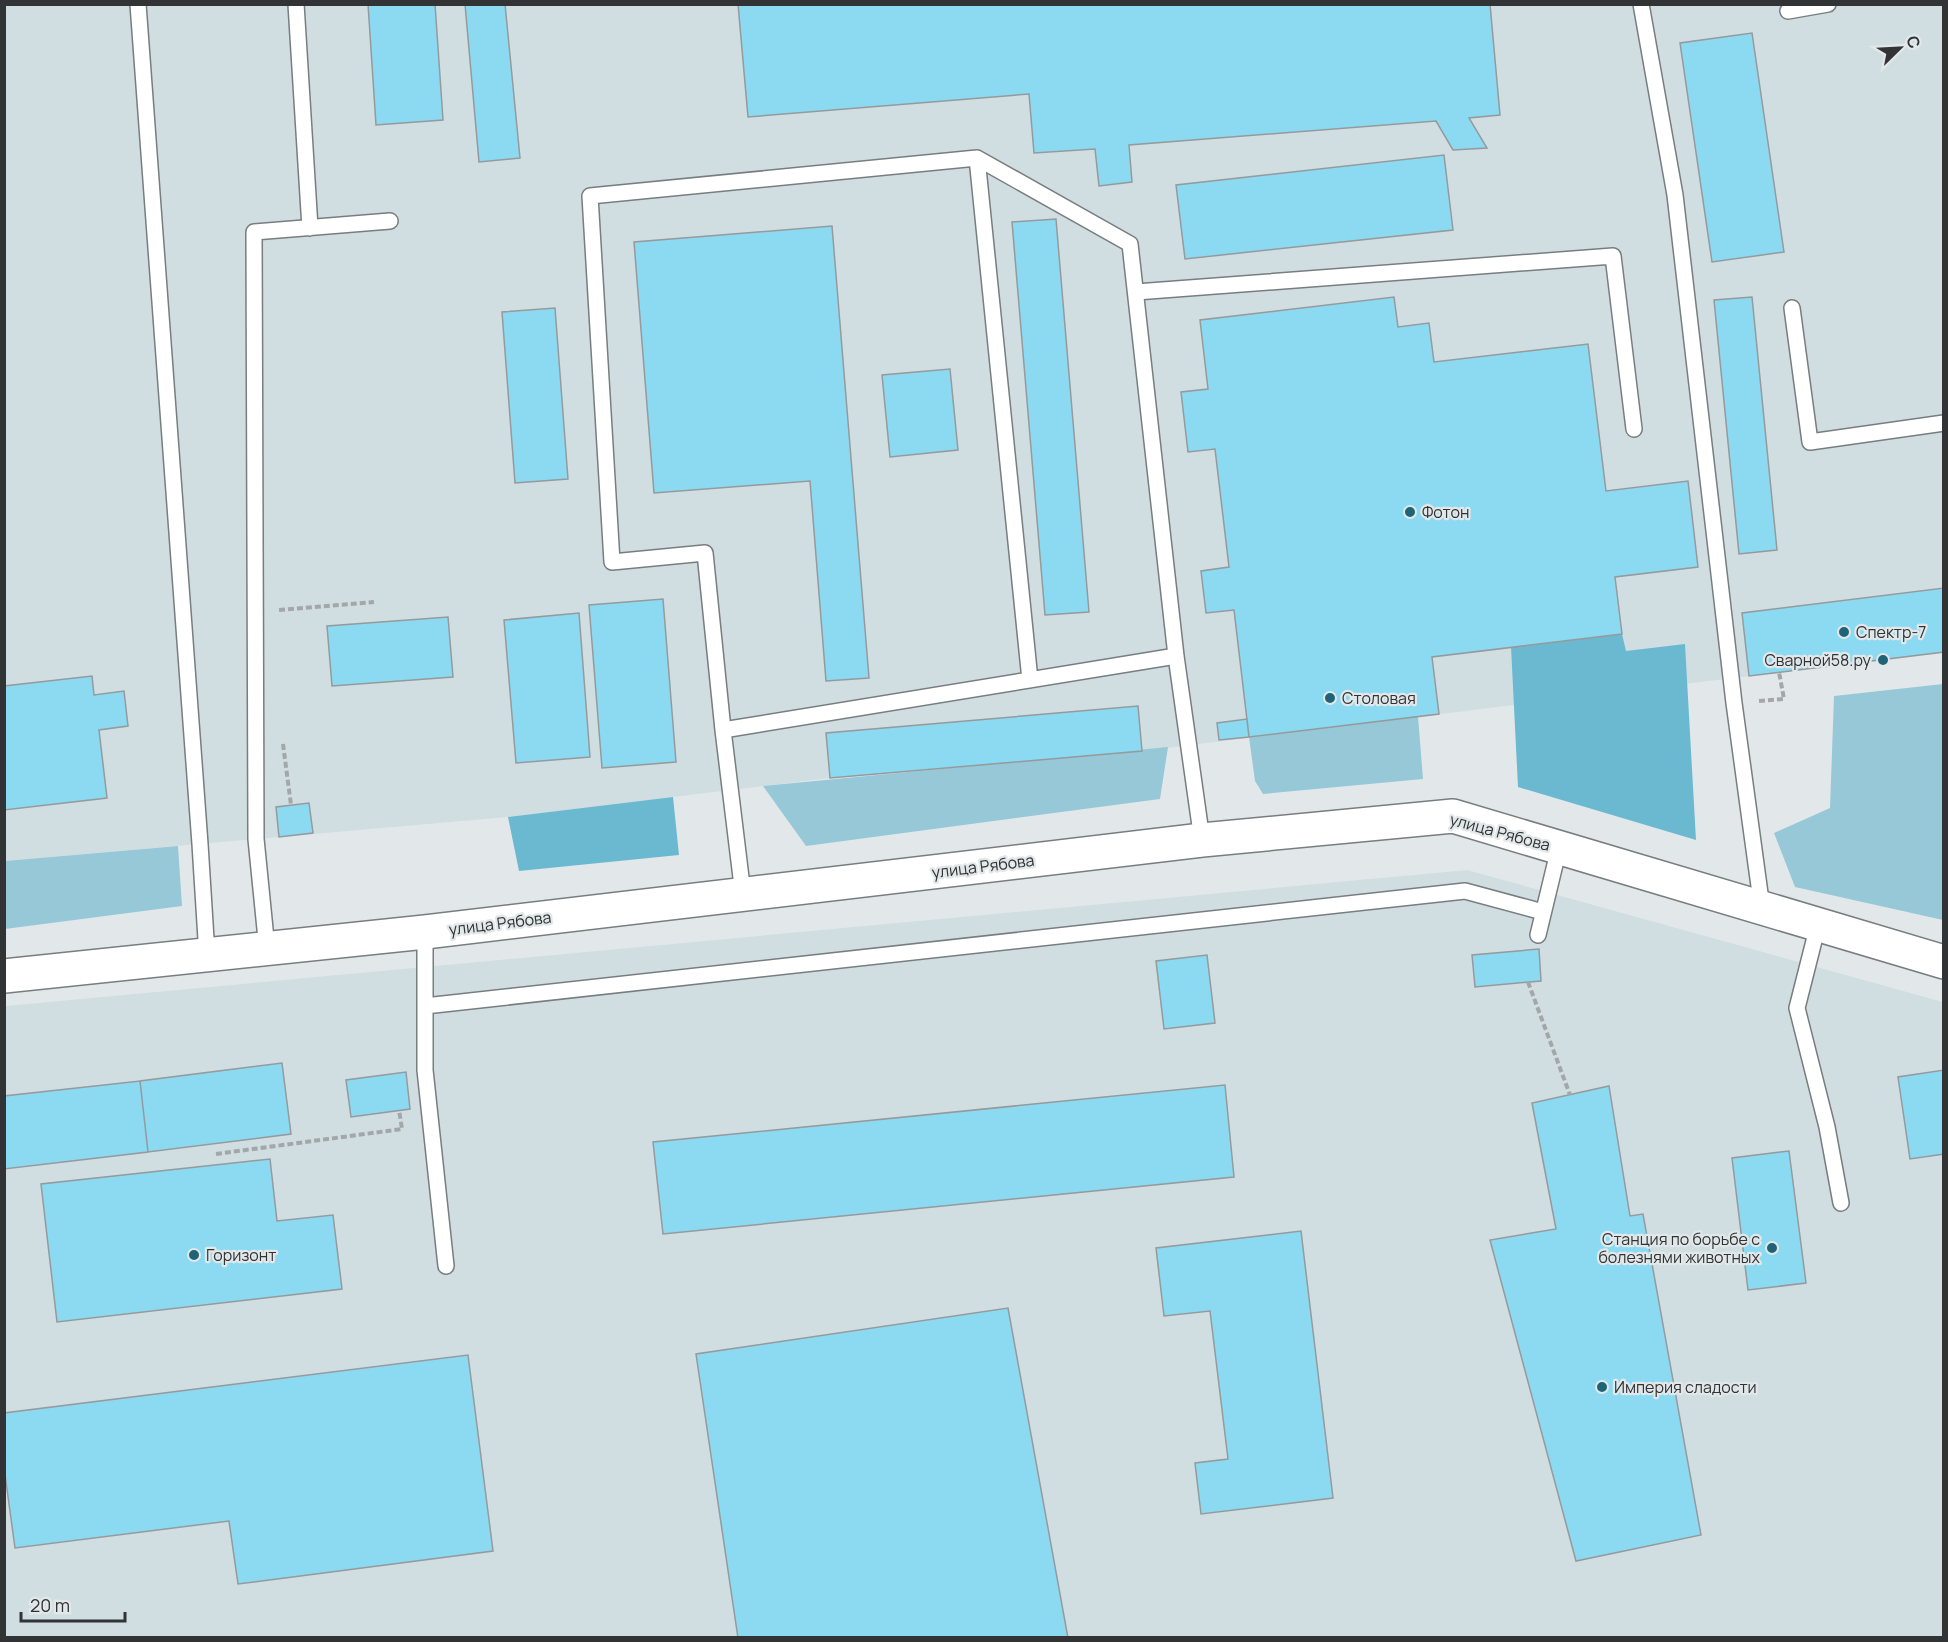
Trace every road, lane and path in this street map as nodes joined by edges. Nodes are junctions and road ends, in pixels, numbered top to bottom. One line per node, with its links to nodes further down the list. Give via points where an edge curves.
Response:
1 (138, 4): 31 (lane)
2 (296, 4): 8 (lane)
3 (1641, 4): 18 (lane, via 1675,195)
4 (1828, 4): 5 (lane)
5 (1788, 12)
6 (977, 158): 9 (lane, via 1130,244); 17 (lane); 19 (lane, via 590,196 612,562 705,553)
7 (390, 221): 8 (lane)
8 (310, 228): 30 (lane, via 254,232 256,839)
9 (1136, 292): 12 (lane, via 1612,256); 15 (lane)
10 (1792, 308): 11 (lane, via 1810,442)
11 (1944, 423)
12 (1634, 429)
13 (374, 602): 14 (path)
14 (268, 611)
15 (1176, 656): 17 (lane); 22 (lane)
16 (1779, 672): 18 (path, via 1784,699)
17 (1030, 680): 19 (lane)
18 (1734, 703): 25 (lane)
19 (723, 730): 24 (lane)
20 (283, 736): 21 (path)
21 (291, 805)
22 (1202, 840): 23 (street, улица Рябова, via 1453,816); 24 (street, улица Рябова)
23 (1559, 848): 25 (street, улица Рябова); 26 (lane)
24 (743, 894): 28 (street, улица Рябова)
25 (1762, 908): 27 (street, улица Рябова)
26 (1544, 912): 29 (lane); 35 (lane, via 1465,891)
27 (1818, 925): 32 (street, улица Рябова); 39 (lane, via 1797,1008)
28 (425, 932): 30 (street, улица Рябова); 35 (lane)
29 (1538, 936)
30 (267, 949): 31 (street, улица Рябова)
31 (207, 956): 33 (street, улица Рябова)
32 (1944, 962)
33 (4, 976)
34 (1528, 982): 36 (path)
35 (425, 1006): 40 (lane, via 425,1070)
36 (1570, 1095)
37 (399, 1110): 38 (path, via 402,1130)
38 (216, 1154)
39 (1842, 1203)
40 (446, 1266)

